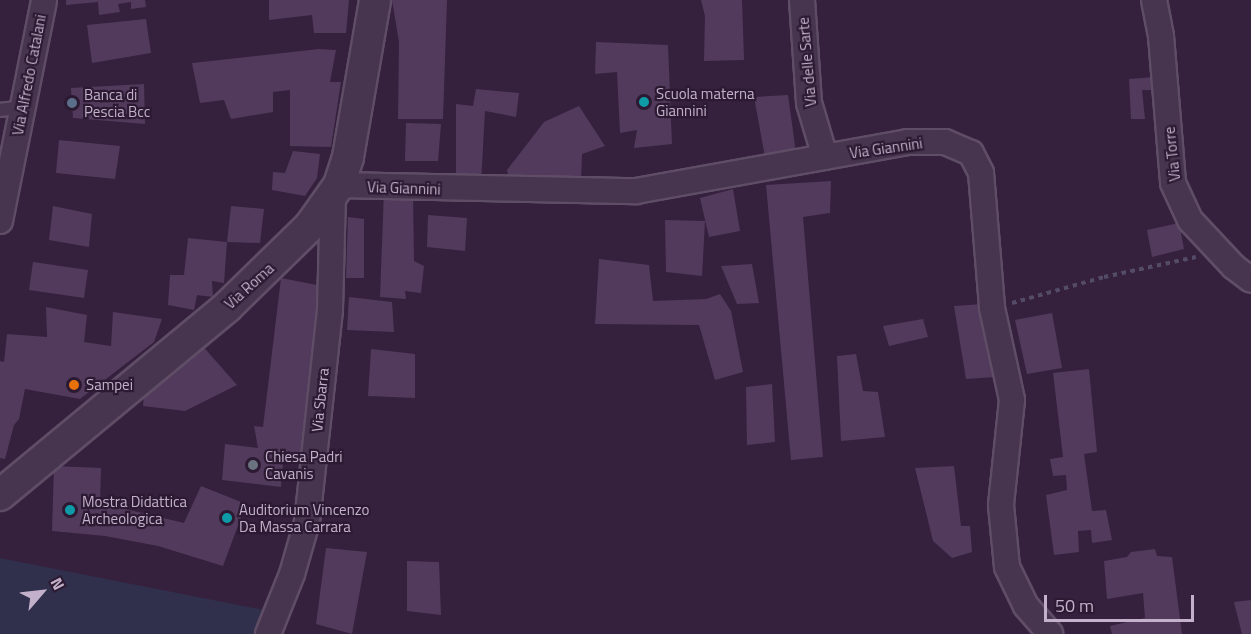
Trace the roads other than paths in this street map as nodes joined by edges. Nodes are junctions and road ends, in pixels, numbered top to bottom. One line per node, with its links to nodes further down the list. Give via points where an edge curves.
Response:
1 (44, 0): 5 (street, Via Alfredo Catalani)
2 (375, 0): 8 (street, Via Roma, via 348,157)
3 (802, 0): 6 (street, Via delle Sarte, via 808,103)
4 (1154, 0): 10 (street, Via Torre, via 1161,36 1173,183 1190,220)
5 (12, 108): 7 (street, Via Alfredo Catalani)
6 (825, 157): 8 (street, Via Giannini, via 636,191); 13 (street, Via Giannini, via 907,142 945,142 971,153 981,173 991,302 1012,400 1001,505 1007,567 1026,606)
7 (4, 180): 9 (street, Via Alfredo Catalani)
8 (336, 191): 11 (street, Via Roma, via 310,226 251,285); 12 (street, Via Sbarra, via 330,300 307,522)
9 (0, 221)
10 (1251, 280)
11 (0, 495)
12 (268, 634)
13 (1050, 634)

